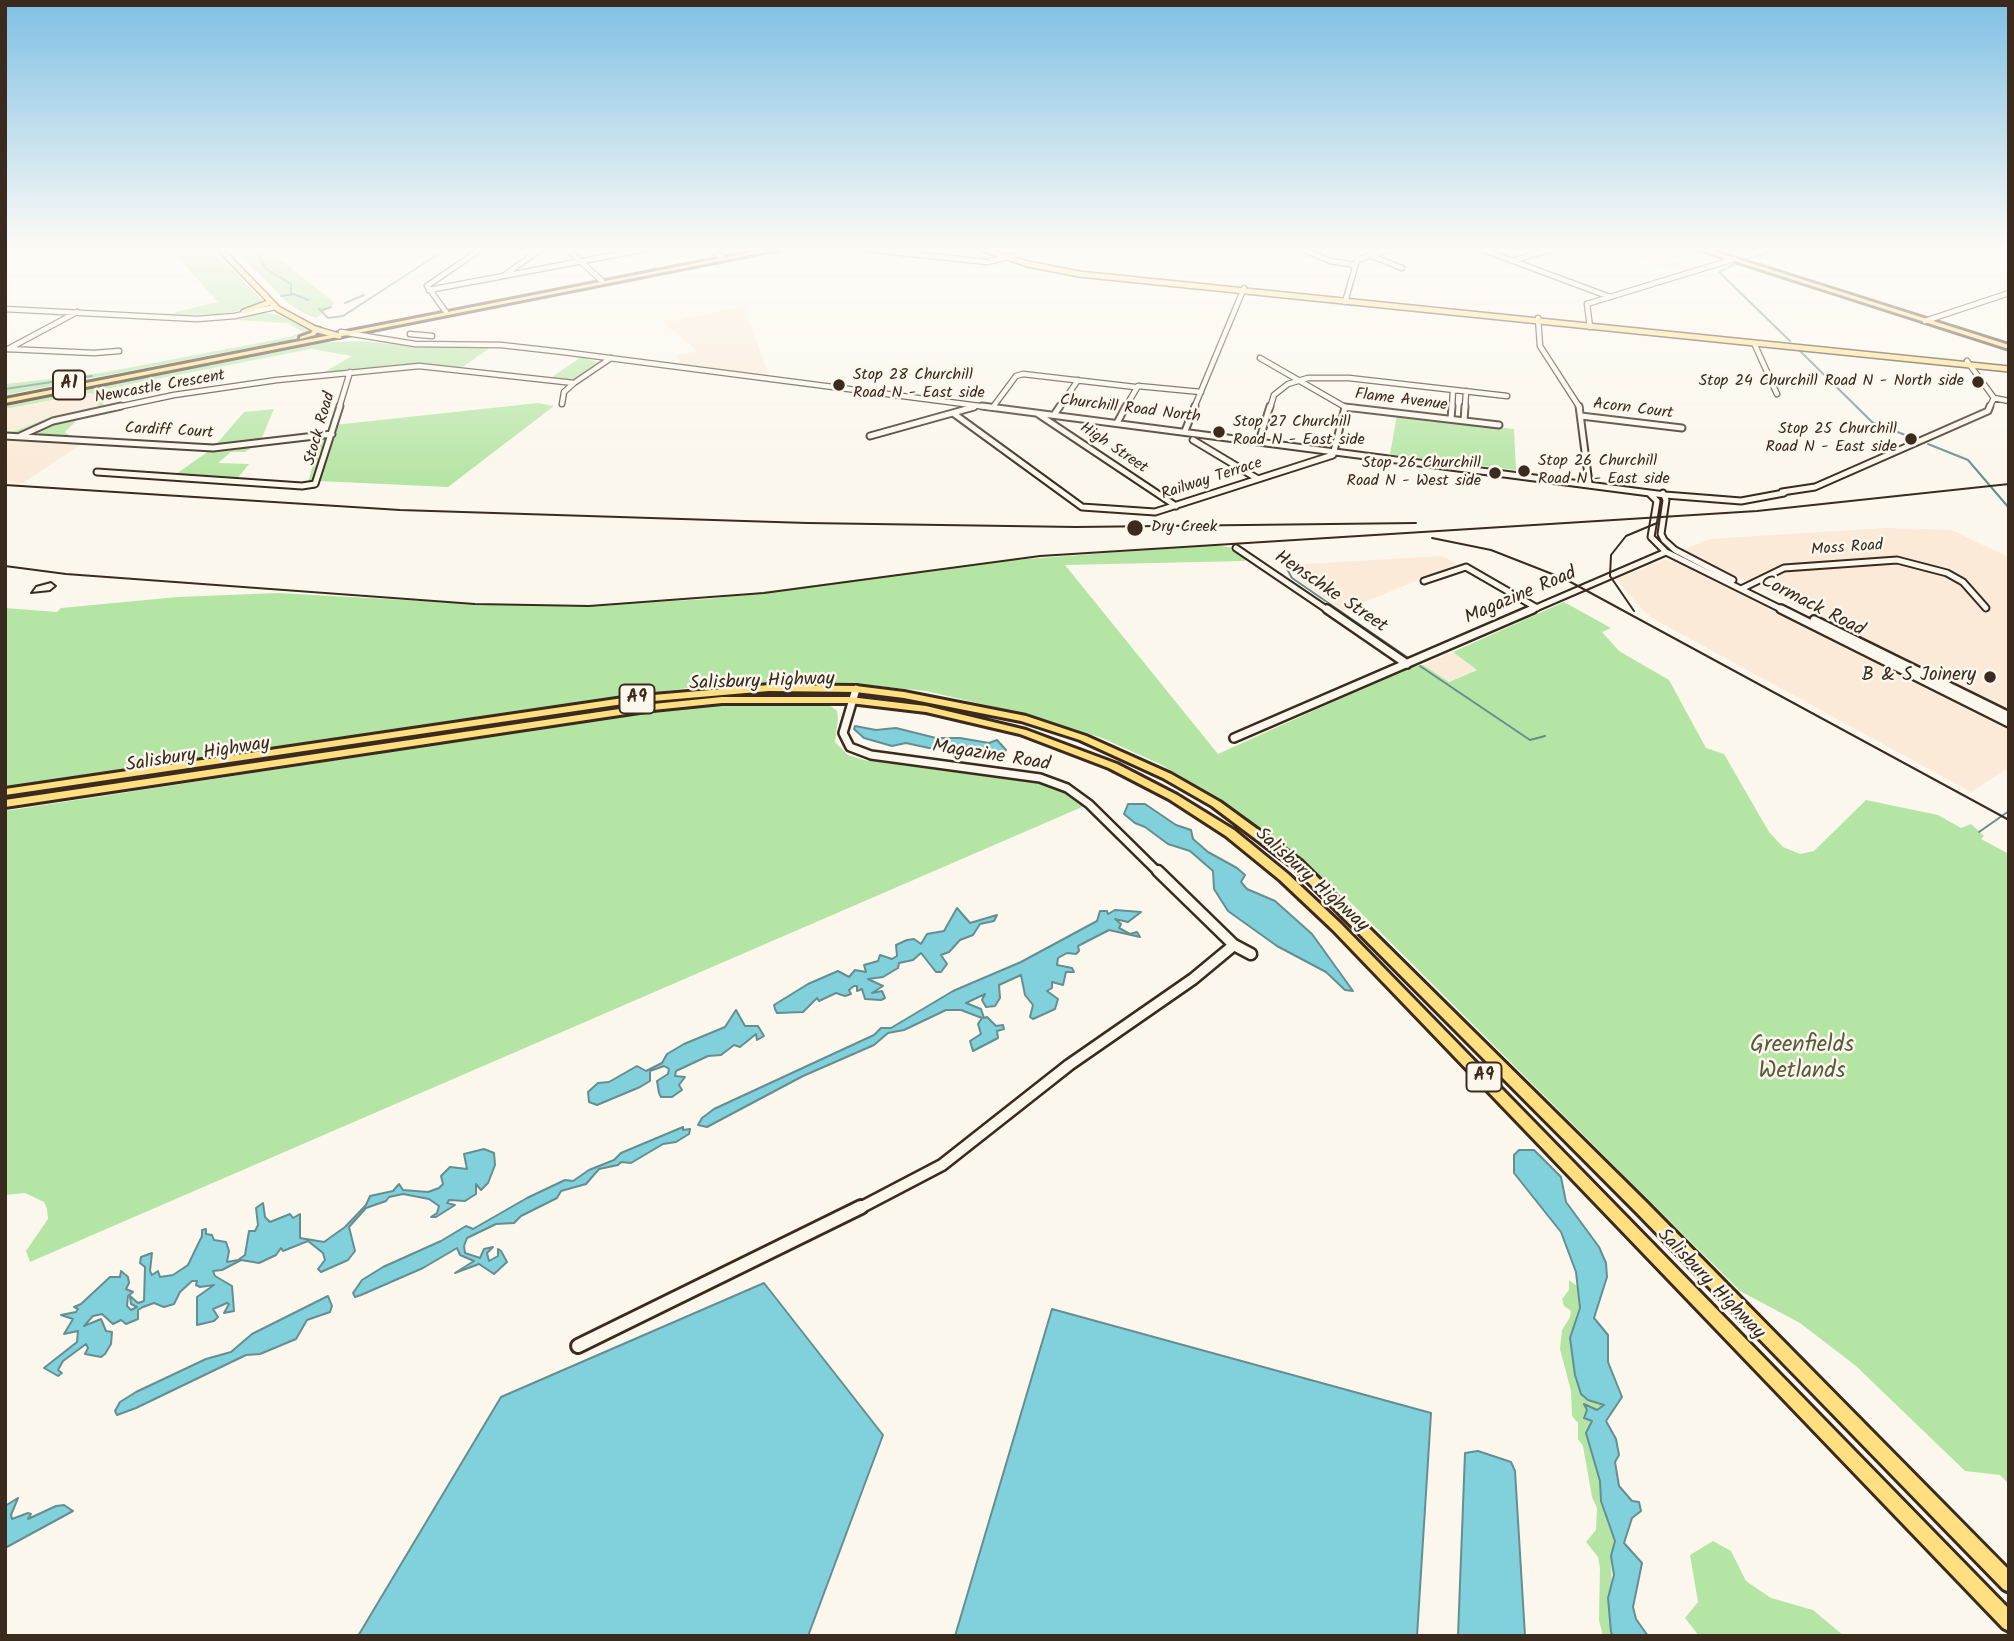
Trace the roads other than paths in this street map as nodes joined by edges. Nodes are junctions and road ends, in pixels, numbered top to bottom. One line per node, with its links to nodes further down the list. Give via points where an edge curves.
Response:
1 (52, 326): 29 (street)
2 (310, 326): 13 (main road)
3 (322, 326): 15 (main road)
4 (381, 326): 15 (highway, A1)
5 (393, 326): 12 (highway, A1)
6 (1229, 326): 45 (street)
7 (1538, 326): 58 (street, via 1540,346)
8 (1595, 326): 21 (main road)
9 (1596, 326): 23 (main road)
10 (1942, 326): 25 (highway)
11 (1946, 326): 25 (highway)
12 (386, 327): 17 (highway, A1); 19 (highway)
13 (317, 329): 14 (main road); 20 (highway)
14 (330, 334): 15 (highway, A1); 20 (highway, A1)
15 (340, 334): 17 (highway, A1); 19 (street, Churchill Road North); 28 (highway, A1)
16 (410, 334): 18 (street)
17 (348, 335): 19 (street, Churchill Road North)
18 (432, 337)
19 (364, 339): 22 (street, Churchill Road North); 26 (street, Churchill Road North); 28 (highway)
20 (289, 342): 49 (highway, A1)
21 (1754, 343): 23 (main road); 46 (street)
22 (428, 344): 26 (street); 27 (street, Churchill Road North)
23 (1789, 345): 24 (main road)
24 (1800, 346): 36 (main road); 36 (main road)
25 (2008, 346)
26 (421, 347): 27 (street, Churchill Road North)
27 (528, 348): 32 (street, Churchill Road North)
28 (274, 349): 49 (highway, A1)
29 (7, 350): 30 (street)
30 (119, 351)
31 (1260, 358): 40 (street)
32 (610, 359): 33 (street, Churchill Road North); 34 (street, Churchill Road North); 35 (street)
33 (625, 362): 34 (street, Churchill Road North); 35 (street)
34 (644, 363): 52 (street, Churchill Road North)
35 (602, 364): 41 (street)
36 (1971, 365): 37 (main road); 37 (main road); 48 (street)
37 (2009, 367)
38 (349, 372): 41 (street, Newcastle Crescent, via 430,366); 65 (street, Stock Road); 67 (street, Newcastle Crescent, via 174,395 48,422)
39 (1078, 380): 42 (street); 53 (street, via 1020,375); 57 (street)
40 (1299, 380): 43 (street, via 1336,377); 54 (street); 70 (street, via 1274,396)
41 (576, 386): 51 (street, via 563,394)
42 (1135, 387): 45 (street); 61 (street)
43 (1453, 390): 44 (street); 59 (street)
44 (1465, 391): 47 (street); 60 (street)
45 (1201, 392): 64 (street)
46 (1777, 394)
47 (1507, 396)
48 (1994, 398): 50 (street); 78 (street, Churchill Road North, via 1988,411 1815,486)
49 (5, 399)
50 (2009, 401)
51 (562, 404)
52 (980, 405): 53 (street, Churchill Road North); 55 (street)
53 (993, 407): 56 (street, Churchill Road North)
54 (1345, 407): 59 (street, Flame Avenue); 71 (street, Flame Avenue)
55 (953, 413): 68 (street); 80 (street, Railway Terrace, via 1082,507 1157,512)
56 (1036, 413): 57 (street, Churchill Road North); 80 (street, High Street)
57 (1054, 415): 61 (street, Churchill Road North)
58 (1581, 416): 63 (street, Acorn Court); 74 (street)
59 (1451, 419): 60 (street, Flame Avenue)
60 (1464, 421): 62 (street, Flame Avenue)
61 (1117, 423): 64 (street, Churchill Road North)
62 (1499, 425)
63 (1682, 428)
64 (1185, 431): 70 (street, Churchill Road North)
65 (332, 434): 67 (street, Cardiff Court, via 213,448); 72 (street, Stock Road, via 318,481 309,486)
66 (5, 436): 67 (street, Cardiff Court)
67 (20, 436)
68 (870, 436)
69 (1193, 440): 73 (street)
70 (1259, 441): 71 (street, Churchill Road North)
71 (1336, 451): 73 (street, Railway Terrace); 74 (street, Churchill Road North)
72 (97, 472)
73 (1258, 479): 80 (street, Railway Terrace)
74 (1589, 482): 75 (street, Churchill Road North)
75 (1612, 485): 76 (street, Churchill Road North); 77 (street, Churchill Road North)
76 (1654, 489): 78 (street, Churchill Road North, via 1730,498); 79 (street)
77 (1646, 492): 79 (street, Churchill Road North); 83 (street, via 1657,499 1651,537)
78 (1784, 493): 79 (street, Churchill Road North, via 1741,501 1684,495)
79 (1666, 498): 81 (street)
80 (1175, 506)
81 (1661, 534): 83 (street); 85 (street, Cormack Road)
82 (1236, 548): 90 (street, Henschke Street)
83 (1666, 552): 84 (street, Magazine Road); 85 (street, Cormack Road)
84 (1653, 557): 85 (street); 88 (street, Magazine Road)
85 (1688, 560): 87 (street, Cormack Road)
86 (1424, 581): 88 (street, via 1466,567)
87 (1744, 588): 89 (street, Moss Road, via 1784,568 1897,560 1947,573 1963,582); 92 (street, Cormack Road); 93 (street, Cormack Road)
88 (1536, 608): 90 (street, Magazine Road)
89 (1986, 608)
90 (1407, 664): 94 (street, Magazine Road)
91 (855, 695): 95 (highway, Salisbury Highway / A9, via 769,688 672,695); 96 (highway, Salisbury Highway / A9, via 653,707); 97 (street, Magazine Road, via 843,733 854,750 1040,778 1078,795); 100 (highway, Salisbury Highway / A9, via 961,705 1023,718 1083,738 1167,776 1273,844 1329,894); 101 (highway, Salisbury Highway / A9, via 989,722 1052,741 1173,797 1241,842 1337,928)
92 (2009, 716)
93 (2009, 723)
94 (1234, 738)
95 (5, 792)
96 (5, 804)
97 (1234, 945): 98 (street, Magazine Road); 99 (street, via 942,1165)
98 (1251, 954)
99 (578, 1346)
100 (2009, 1583)
101 (2009, 1622)

